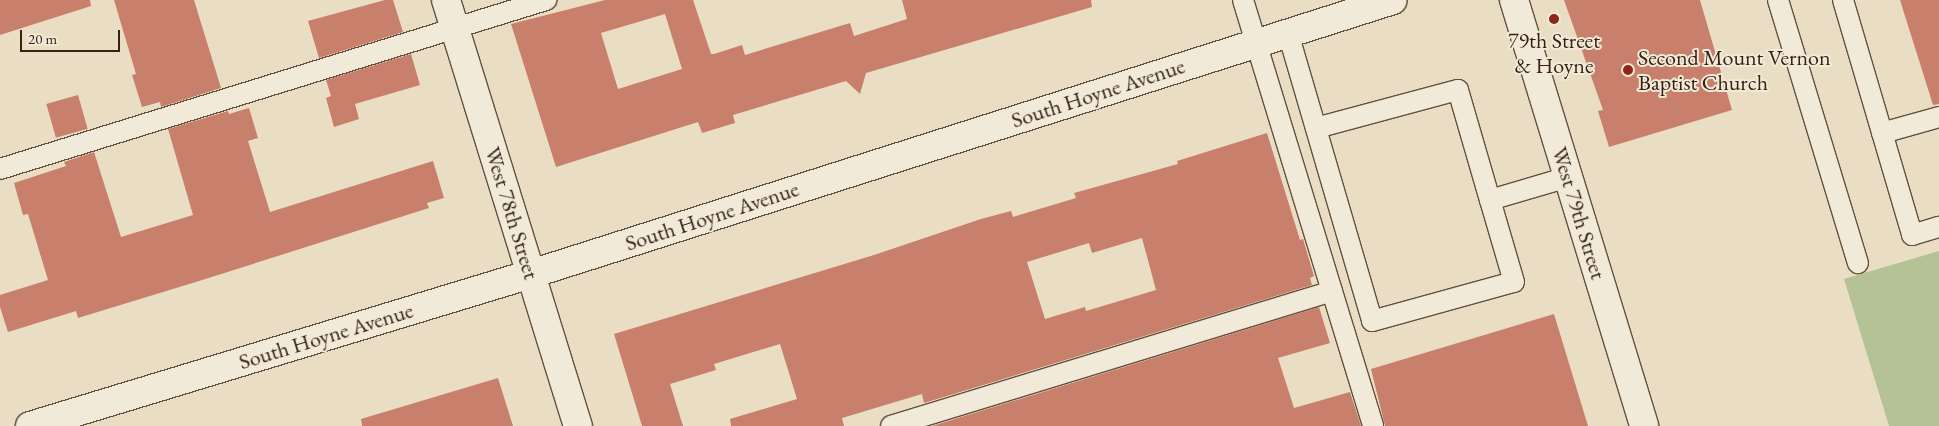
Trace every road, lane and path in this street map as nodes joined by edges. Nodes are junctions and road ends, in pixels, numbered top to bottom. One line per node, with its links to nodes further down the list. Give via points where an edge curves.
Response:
1 (446, 0): 8 (street, West 78th Street)
2 (546, 0): 8 (lane)
3 (1243, 0): 10 (lane)
4 (1393, 0): 9 (street, South Hoyne Avenue)
5 (1514, 0): 15 (street, West 79th Street)
6 (1778, 0): 18 (lane)
7 (1843, 0): 13 (lane)
8 (454, 28): 14 (lane); 19 (street, West 78th Street)
9 (1288, 33): 10 (street, South Hoyne Avenue); 12 (lane)
10 (1257, 43): 19 (street, South Hoyne Avenue); 20 (lane)
11 (1939, 117): 13 (lane)
12 (1316, 128): 16 (lane, via 1458,90); 16 (lane, via 1372,321 1514,282)
13 (1882, 133): 17 (lane, via 1912,235)
14 (0, 169)
15 (1568, 177): 16 (lane); 25 (street, West 79th Street)
16 (1490, 200)
17 (1939, 227)
18 (1858, 263)
19 (531, 274): 21 (street, South Hoyne Avenue); 22 (street, West 78th Street)
20 (1332, 291): 23 (lane); 24 (lane)
21 (30, 426)
22 (578, 426)
23 (891, 426)
24 (1373, 426)
25 (1644, 426)

